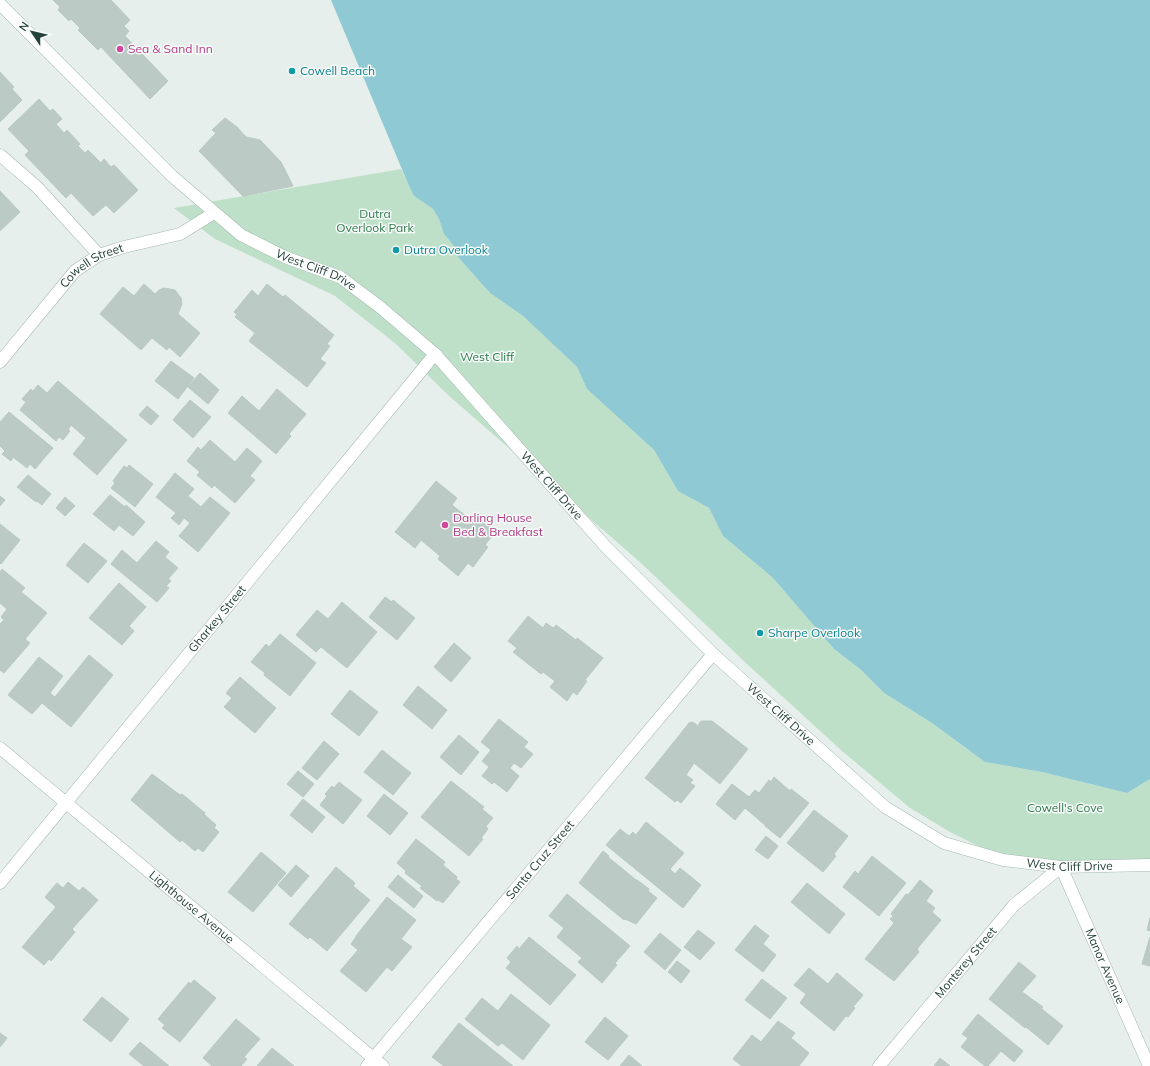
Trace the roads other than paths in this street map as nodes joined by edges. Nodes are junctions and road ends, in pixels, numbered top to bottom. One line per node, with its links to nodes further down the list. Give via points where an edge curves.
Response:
1 (0, 4): 3 (street, West Cliff Drive, via 172,176)
2 (0, 155): 4 (street, via 37,187)
3 (214, 213): 4 (street, Cowell Street, via 180,234); 5 (street, West Cliff Drive, via 241,235 285,257 340,277)
4 (99, 255): 6 (street, Cowell Street, via 75,271)
5 (435, 354): 7 (street, West Cliff Drive, via 606,547); 9 (street, Gharkey Street)
6 (0, 362)
7 (713, 654): 11 (street, West Cliff Drive, via 886,807 944,843 1003,860); 13 (street, Santa Cruz Street)
8 (0, 748): 9 (street, Lighthouse Avenue)
9 (66, 803): 12 (street, Gharkey Street); 13 (street, Lighthouse Avenue)
10 (1150, 865): 11 (street, West Cliff Drive)
11 (1061, 867): 14 (street, Monterey Street, via 1014,905); 15 (street, Manor Avenue)
12 (0, 883)
13 (375, 1063)
14 (879, 1066)
15 (1150, 1066)

